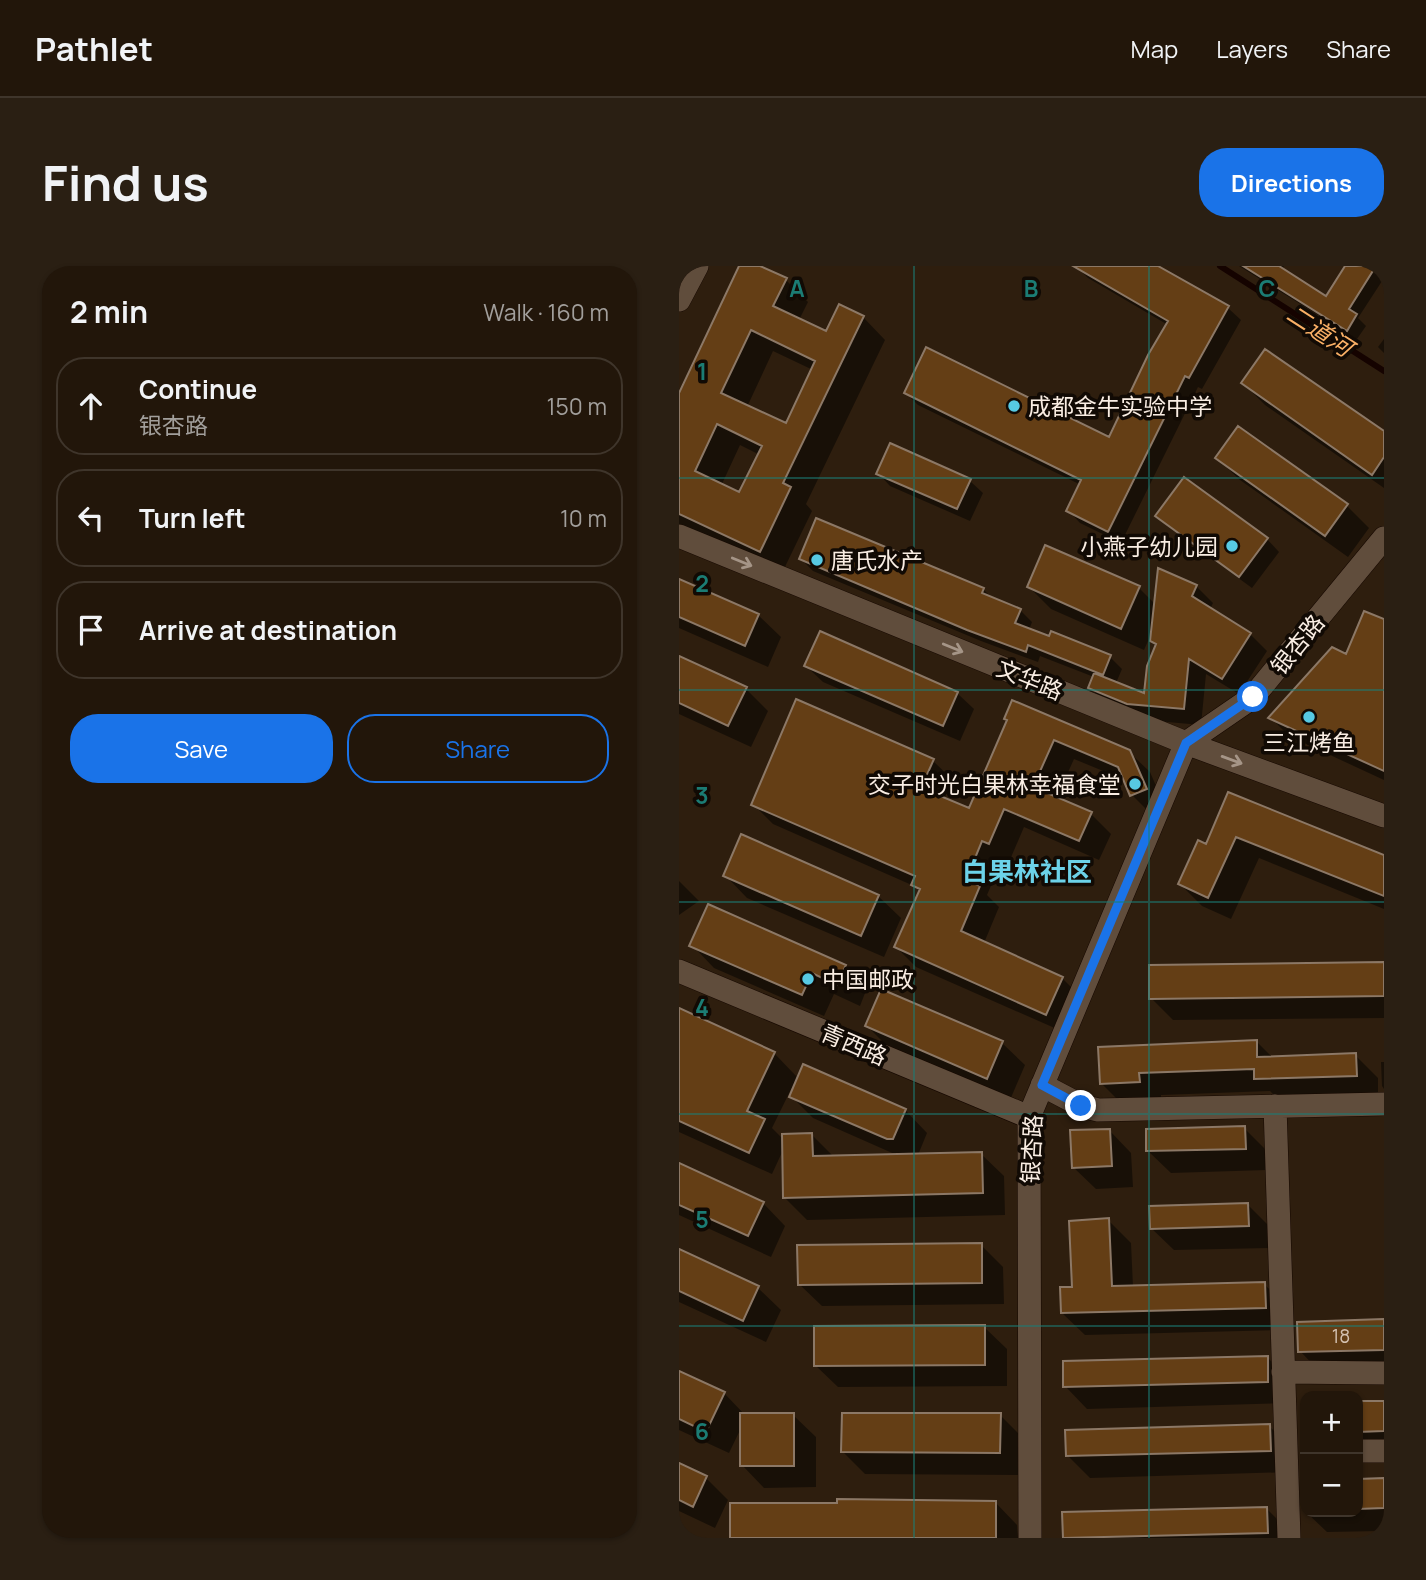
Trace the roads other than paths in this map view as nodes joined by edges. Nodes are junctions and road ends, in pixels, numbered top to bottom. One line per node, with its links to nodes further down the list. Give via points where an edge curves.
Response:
1 (697, 266): 2 (street)
2 (679, 300)
3 (679, 536): 5 (street, 文华路, one-way to 5)
4 (1384, 538): 5 (street, 银杏路, via 1253,697)
5 (1186, 743): 6 (street, 文华路, one-way to 6); 8 (street, 银杏路)
6 (1384, 816)
7 (679, 971): 11 (street, 青西路)
8 (1042, 1085): 10 (street, via 1098,1110); 11 (street, 银杏路)
9 (1384, 1104): 10 (street)
10 (1275, 1106): 12 (street)
11 (1028, 1116): 17 (street, 银杏路)
12 (1283, 1372): 13 (street); 14 (street)
13 (1384, 1373)
14 (1296, 1451): 18 (street)
15 (1363, 1451): 16 (street)
16 (1384, 1451)
17 (1030, 1538)
18 (1289, 1538)

